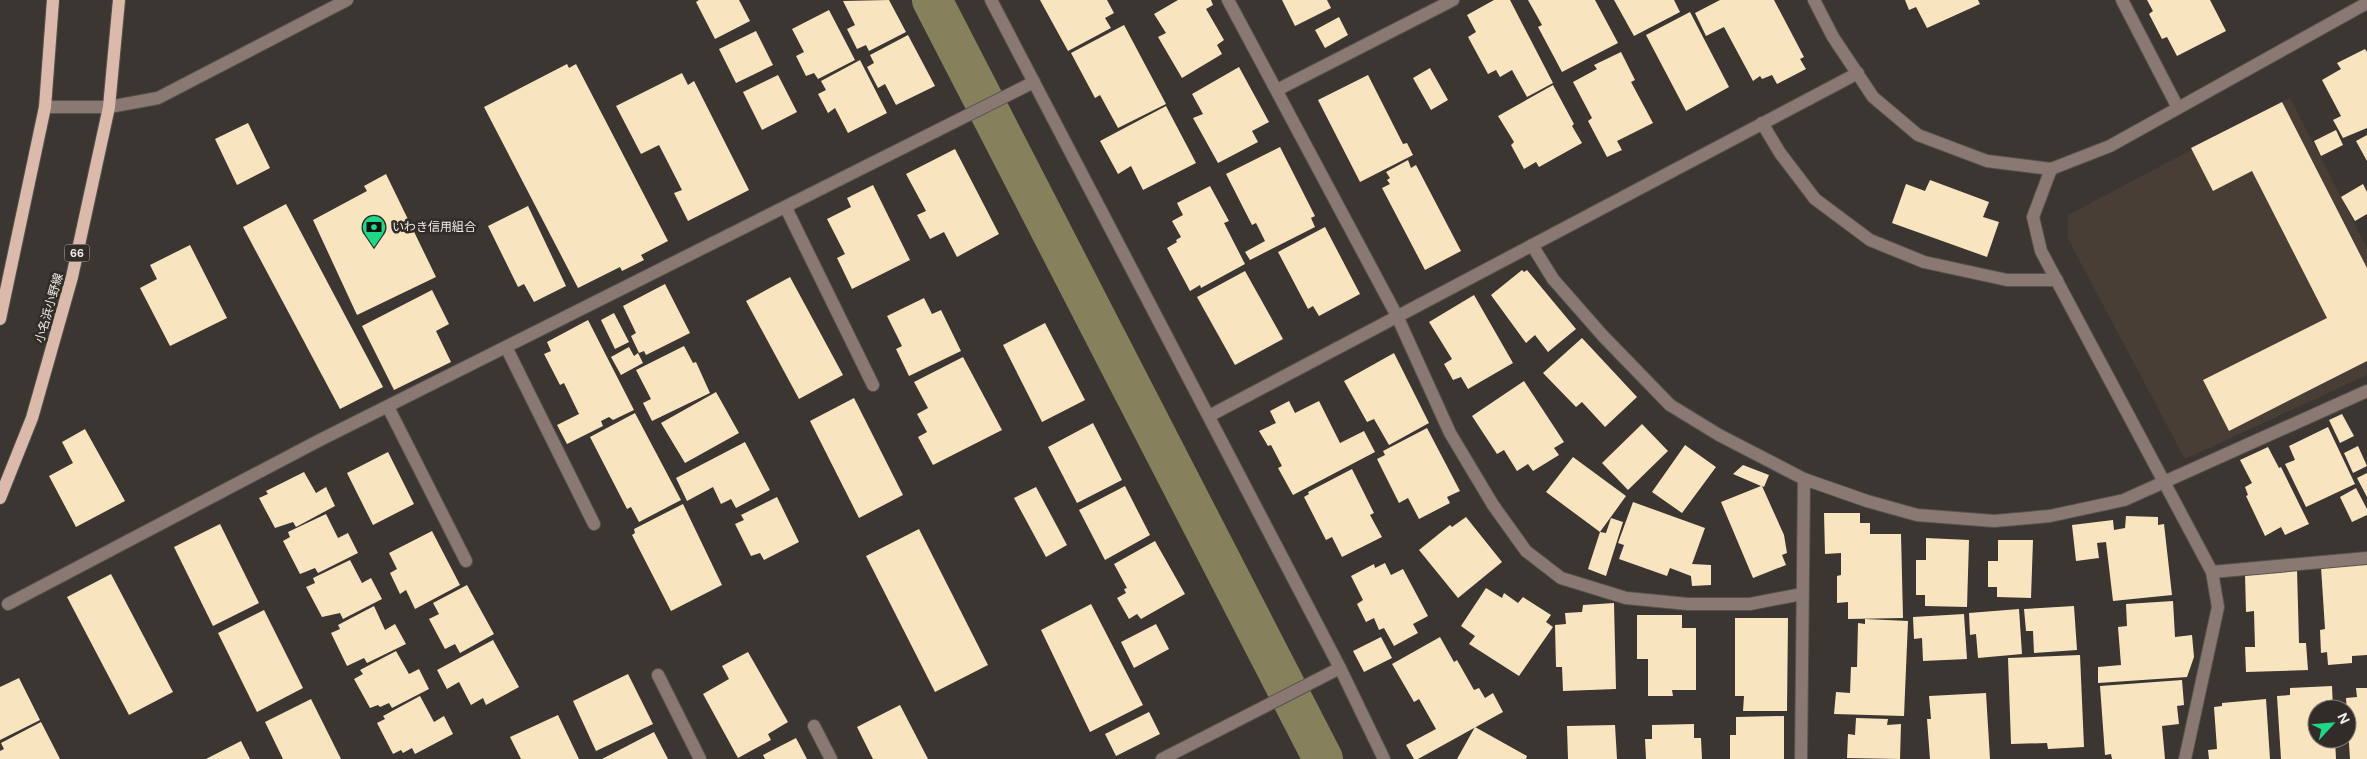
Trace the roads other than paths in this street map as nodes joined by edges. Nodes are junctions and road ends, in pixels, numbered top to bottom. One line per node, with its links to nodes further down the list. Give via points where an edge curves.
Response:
1 (53, 0): 13 (main road)
2 (119, 0): 14 (main road, 小名浜小野線 / 66)
3 (347, 0): 14 (street, via 158,98)
4 (991, 0): 11 (street)
5 (1228, 0): 12 (street)
6 (1453, 0): 12 (street)
7 (1814, 0): 10 (street)
8 (2122, 0): 15 (street)
9 (2367, 3): 15 (street)
10 (1858, 73): 16 (street); 17 (street, via 1873,97 1918,135 1987,161)
11 (1034, 82): 18 (street); 27 (street)
12 (1277, 90): 21 (street)
13 (45, 107): 14 (street); 22 (main road)
14 (109, 107): 30 (main road, 小名浜小野線 / 66, via 72,277 32,418)
15 (2178, 108): 17 (street, via 2110,146)
16 (1762, 123): 19 (street); 20 (street, via 1815,199 1870,240 1924,262 2007,280)
17 (2051, 169): 20 (street, via 2033,217 2041,251)
18 (786, 208): 23 (street); 24 (street)
19 (1532, 245): 21 (street); 28 (street, via 1554,280 1670,405 1719,435)
20 (2056, 280): 29 (street)
21 (1397, 316): 27 (street); 35 (street, via 1450,432 1493,505 1526,551 1561,578 1626,598 1688,604 1750,604)
22 (0, 319)
23 (506, 348): 26 (street); 31 (street)
24 (873, 385)
25 (2367, 391): 29 (street)
26 (388, 407): 33 (street); 36 (street)
27 (1209, 416): 37 (street)
28 (1804, 479): 29 (street, via 1918,515 1994,521 2050,516 2124,500); 35 (street)
29 (2163, 484): 34 (street)
30 (0, 498)
31 (594, 524)
32 (2367, 558): 34 (street)
33 (466, 561)
34 (2212, 572): 45 (street, via 2218,607)
35 (1802, 594): 44 (street)
36 (8, 604)
37 (1340, 668): 42 (street); 43 (street)
38 (658, 675): 40 (street)
39 (814, 726): 41 (street)
40 (700, 759)
41 (832, 759)
42 (1162, 759)
43 (1384, 759)
44 (1801, 759)
45 (2185, 759)

